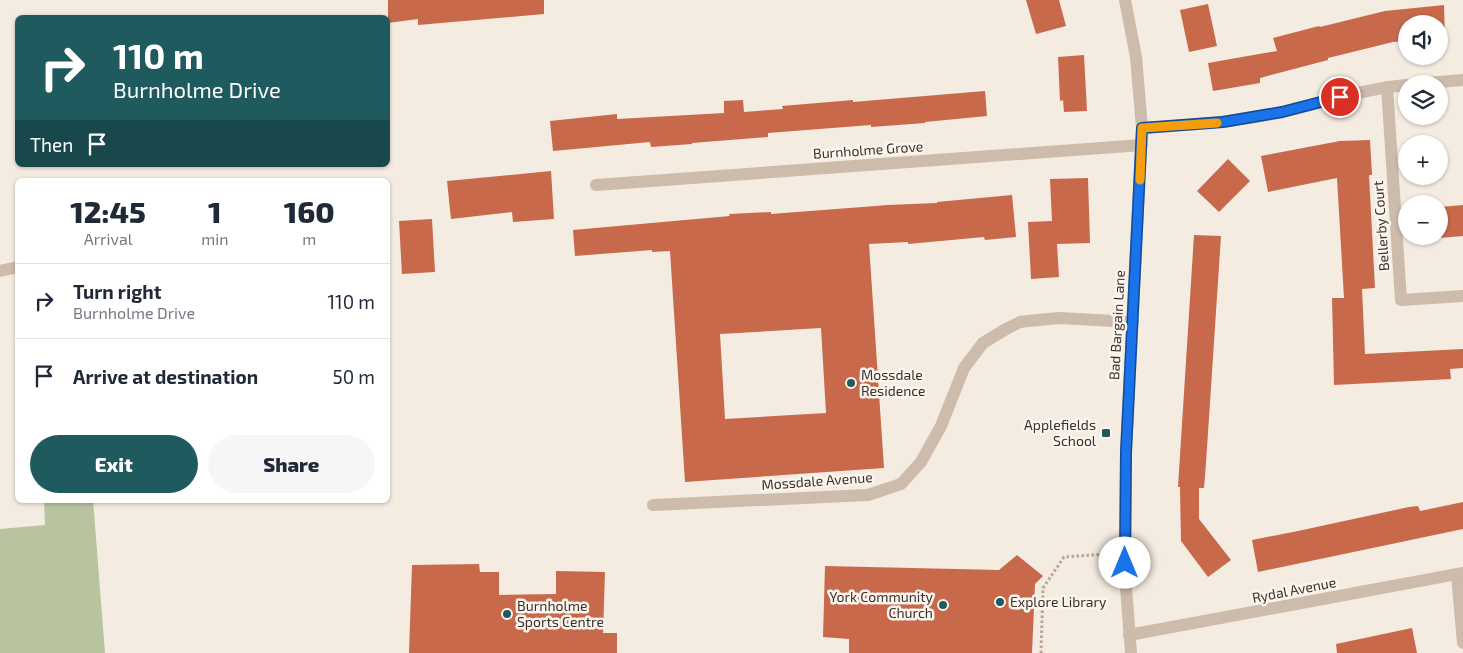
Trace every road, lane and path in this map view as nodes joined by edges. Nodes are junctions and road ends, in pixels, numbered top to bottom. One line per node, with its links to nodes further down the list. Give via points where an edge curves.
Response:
1 (1125, 0): 6 (street, Bad Bargain Lane, via 1136,57)
2 (1463, 80): 3 (street)
3 (1448, 81)
4 (1398, 86): 5 (street)
5 (1387, 87): 6 (street, via 1282,112 1223,122); 11 (street, Bellerby Court, via 1401,300)
6 (1142, 128): 7 (street, Bad Bargain Lane)
7 (1142, 145): 8 (street, Burnholme Grove); 12 (street, Bad Bargain Lane)
8 (596, 185)
9 (15, 268): 10 (street)
10 (0, 271)
11 (1463, 296)
12 (1133, 322): 13 (street, Mossdale Avenue, via 1059,318 1020,322 983,343 964,368 941,426 921,462 902,484 868,495); 14 (street, Bad Bargain Lane)
13 (653, 505)
14 (1125, 553): 16 (street, Bad Bargain Lane); 18 (path, via 1064,557 1043,588)
15 (1460, 574): 16 (street, Rydal Avenue); 17 (street)
16 (1130, 636): 19 (street, Bad Bargain Lane)
17 (1463, 642)
18 (1041, 653)
19 (1131, 653)

